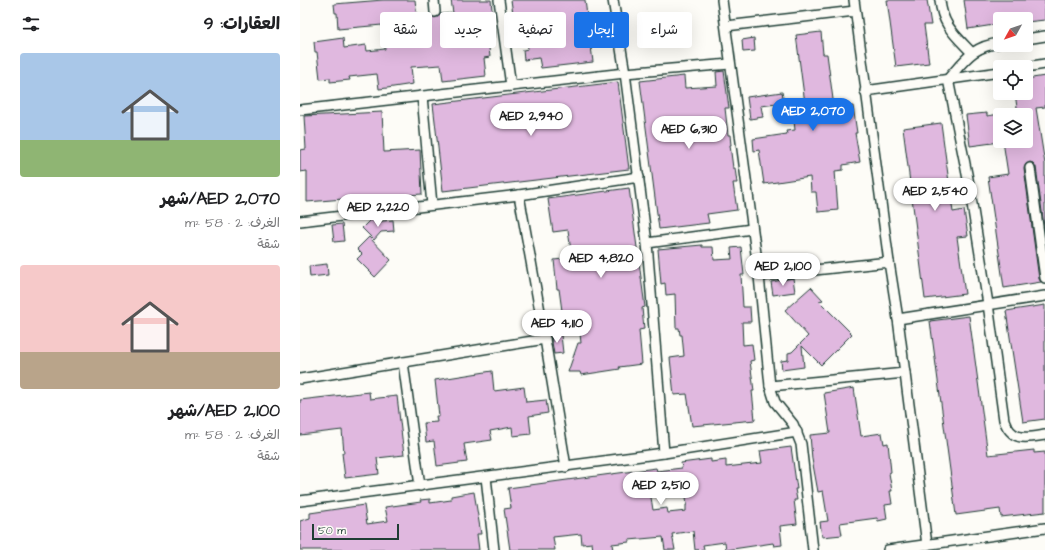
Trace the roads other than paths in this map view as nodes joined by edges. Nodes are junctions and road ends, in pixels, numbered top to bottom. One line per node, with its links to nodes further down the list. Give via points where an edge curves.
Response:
1 (434, 0): 8 (street)
2 (499, 0): 20 (street)
3 (613, 0): 17 (street)
4 (722, 0): 9 (street)
5 (854, 0): 7 (street)
6 (940, 0): 13 (street, via 942,15 949,29)
7 (855, 11): 9 (street); 21 (street)
8 (435, 12)
9 (726, 26): 14 (street)
10 (1045, 36): 11 (street)
11 (1033, 38)
12 (993, 43): 13 (street)
13 (972, 53): 19 (street)
14 (730, 64): 17 (street); 29 (street)
15 (1045, 64): 16 (street)
16 (1033, 66)
17 (625, 73): 20 (street); 25 (street)
18 (993, 73): 19 (street)
19 (948, 79): 21 (street); 35 (street, via 968,179)
20 (511, 86): 22 (street)
21 (865, 91): 31 (street)
22 (422, 96): 23 (street); 27 (street)
23 (300, 110)
24 (1030, 168): 33 (street)
25 (639, 177): 26 (street); 30 (street)
26 (519, 195): 27 (street); 37 (street)
27 (432, 205): 28 (street)
28 (300, 221)
29 (752, 229): 30 (street); 32 (street)
30 (647, 243): 44 (street)
31 (889, 262): 32 (street); 36 (street)
32 (759, 276): 41 (street)
33 (1045, 278)
34 (1045, 296): 35 (street)
35 (988, 304): 36 (street); 43 (street, via 1007,427 1018,437)
36 (898, 319): 39 (street)
37 (546, 339): 38 (street); 45 (street)
38 (403, 362): 40 (street); 47 (street)
39 (905, 373): 41 (street); 50 (street)
40 (300, 379)
41 (770, 386): 42 (street, via 775,402)
42 (797, 432): 44 (street); 53 (street, via 803,450)
43 (1045, 435)
44 (664, 453): 45 (street)
45 (566, 467): 46 (street)
46 (486, 477): 47 (street); 52 (street)
47 (420, 486): 48 (street)
48 (300, 501)
49 (1045, 528): 51 (street)
50 (927, 545): 51 (street); 54 (street)
51 (942, 546)
52 (494, 550)
53 (813, 550)
54 (888, 550)

